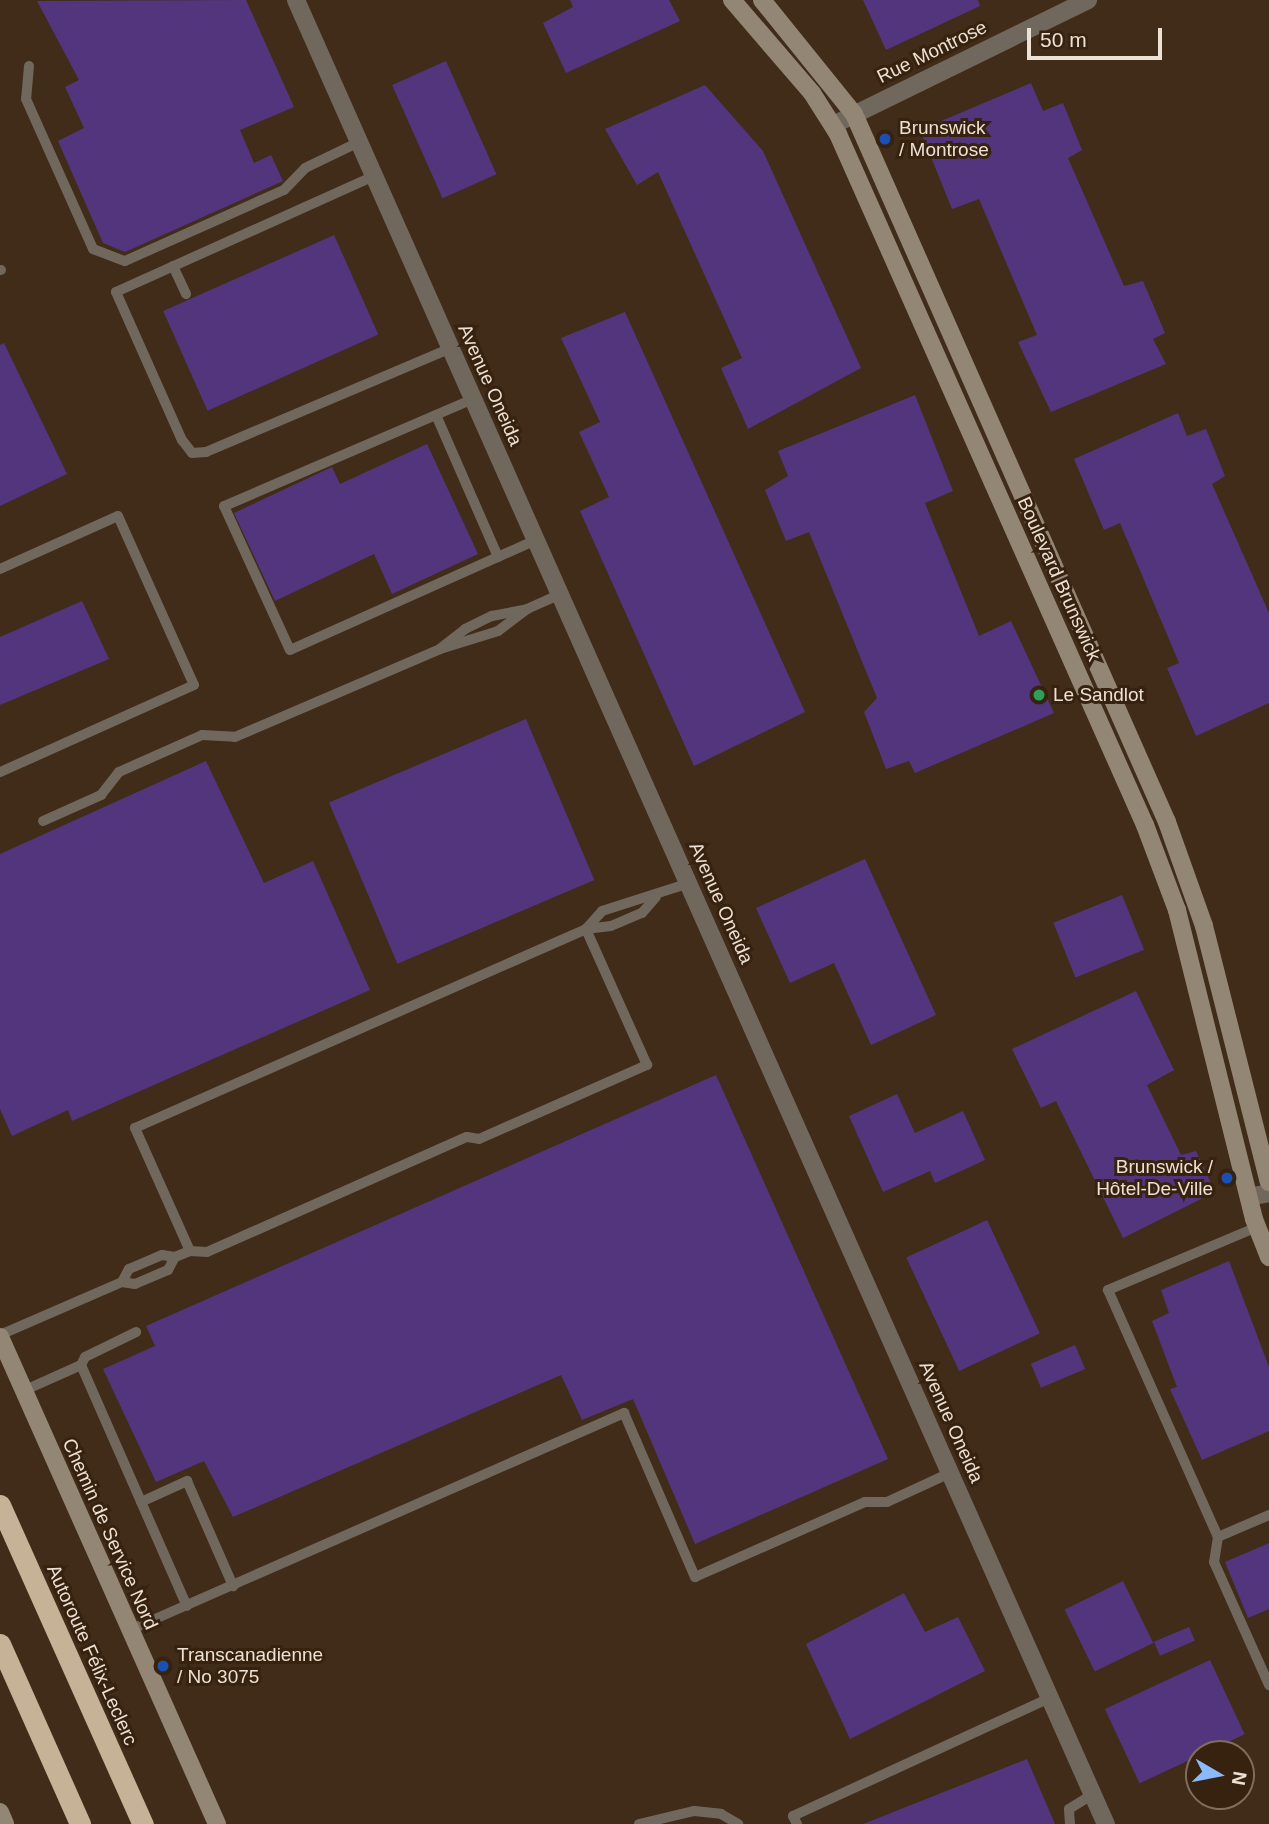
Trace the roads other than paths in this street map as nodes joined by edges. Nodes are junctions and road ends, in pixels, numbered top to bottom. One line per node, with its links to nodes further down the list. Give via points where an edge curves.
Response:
1 (296, 0): 8 (street, Avenue Oneida)
2 (733, 0): 7 (street, Boulevard Brunswick)
3 (762, 0): 6 (street, Boulevard Brunswick)
4 (1088, 0): 6 (street, Rue Montrose)
5 (29, 66): 8 (lane, via 26,99 93,249 125,261 284,190 305,168)
6 (854, 114): 7 (street, Rue Montrose); 26 (street, Boulevard Brunswick, via 1182,858)
7 (833, 125): 28 (street, Boulevard Brunswick, via 1164,872)
8 (359, 142): 9 (street, Avenue Oneida)
9 (374, 176): 10 (lane); 12 (street, Avenue Oneida)
10 (173, 265): 11 (lane); 12 (lane, via 116,292 192,453 206,452)
11 (186, 294)
12 (451, 348): 13 (street, Avenue Oneida)
13 (473, 398): 14 (lane); 15 (street, Avenue Oneida)
14 (436, 415): 16 (lane); 16 (lane, via 224,506 290,650)
15 (536, 540): 16 (lane); 18 (street, Avenue Oneida)
16 (498, 557)
17 (0, 569): 21 (lane, via 118,516 194,684)
18 (560, 594): 19 (lane); 23 (street, Avenue Oneida)
19 (527, 609): 20 (lane, via 498,631); 20 (lane, via 492,616)
20 (440, 649): 22 (lane, via 235,737 202,735 119,772 101,795)
21 (0, 772)
22 (43, 821)
23 (689, 883): 24 (lane); 38 (street, Avenue Oneida)
24 (656, 897): 25 (lane, via 642,913 611,926); 25 (lane, via 635,897 602,911)
25 (586, 929): 30 (lane, via 135,1128); 30 (lane, via 646,1065 478,1139 467,1137 207,1252)
26 (1269, 1182)
27 (1269, 1193): 28 (street)
28 (1249, 1197): 29 (street, Boulevard Brunswick)
29 (1257, 1227): 32 (street, Boulevard Brunswick); 42 (lane, via 1108,1290)
30 (190, 1251): 31 (lane)
31 (175, 1257): 33 (lane, via 162,1255 137,1265); 33 (lane, via 168,1270 135,1284)
32 (1269, 1258)
33 (122, 1282): 35 (lane)
34 (136, 1332): 36 (lane, via 85,1357)
35 (0, 1336): 37 (street, Chemin de Service Nord)
36 (81, 1366): 37 (lane); 39 (lane)
37 (23, 1391): 45 (street, Chemin de Service Nord)
38 (950, 1473): 43 (lane, via 887,1502 865,1502 695,1577 624,1413); 48 (street, Avenue Oneida)
39 (141, 1502): 43 (lane, via 187,1481); 44 (lane)
40 (0, 1505): 55 (highway, Autoroute Félix-Leclerc)
41 (1269, 1515): 42 (lane)
42 (1218, 1537): 47 (lane, via 1214,1562)
43 (233, 1586): 44 (lane)
44 (187, 1606): 45 (lane)
45 (130, 1630): 56 (street, Chemin de Service Nord)
46 (0, 1644): 49 (highway)
47 (1269, 1685)
48 (1050, 1698): 50 (street, Avenue Oneida); 59 (lane, via 793,1816)
49 (54, 1766): 53 (highway); 54 (highway)
50 (1093, 1794): 60 (lane, via 1069,1809); 61 (street, Avenue Oneida)
51 (0, 1812): 52 (street)
52 (5, 1824)
53 (74, 1824)
54 (80, 1824)
55 (143, 1824)
56 (217, 1824)
57 (639, 1824): 58 (lane, via 694,1811 721,1814)
58 (737, 1824)
59 (797, 1824)
60 (1070, 1824)
61 (1106, 1824)

